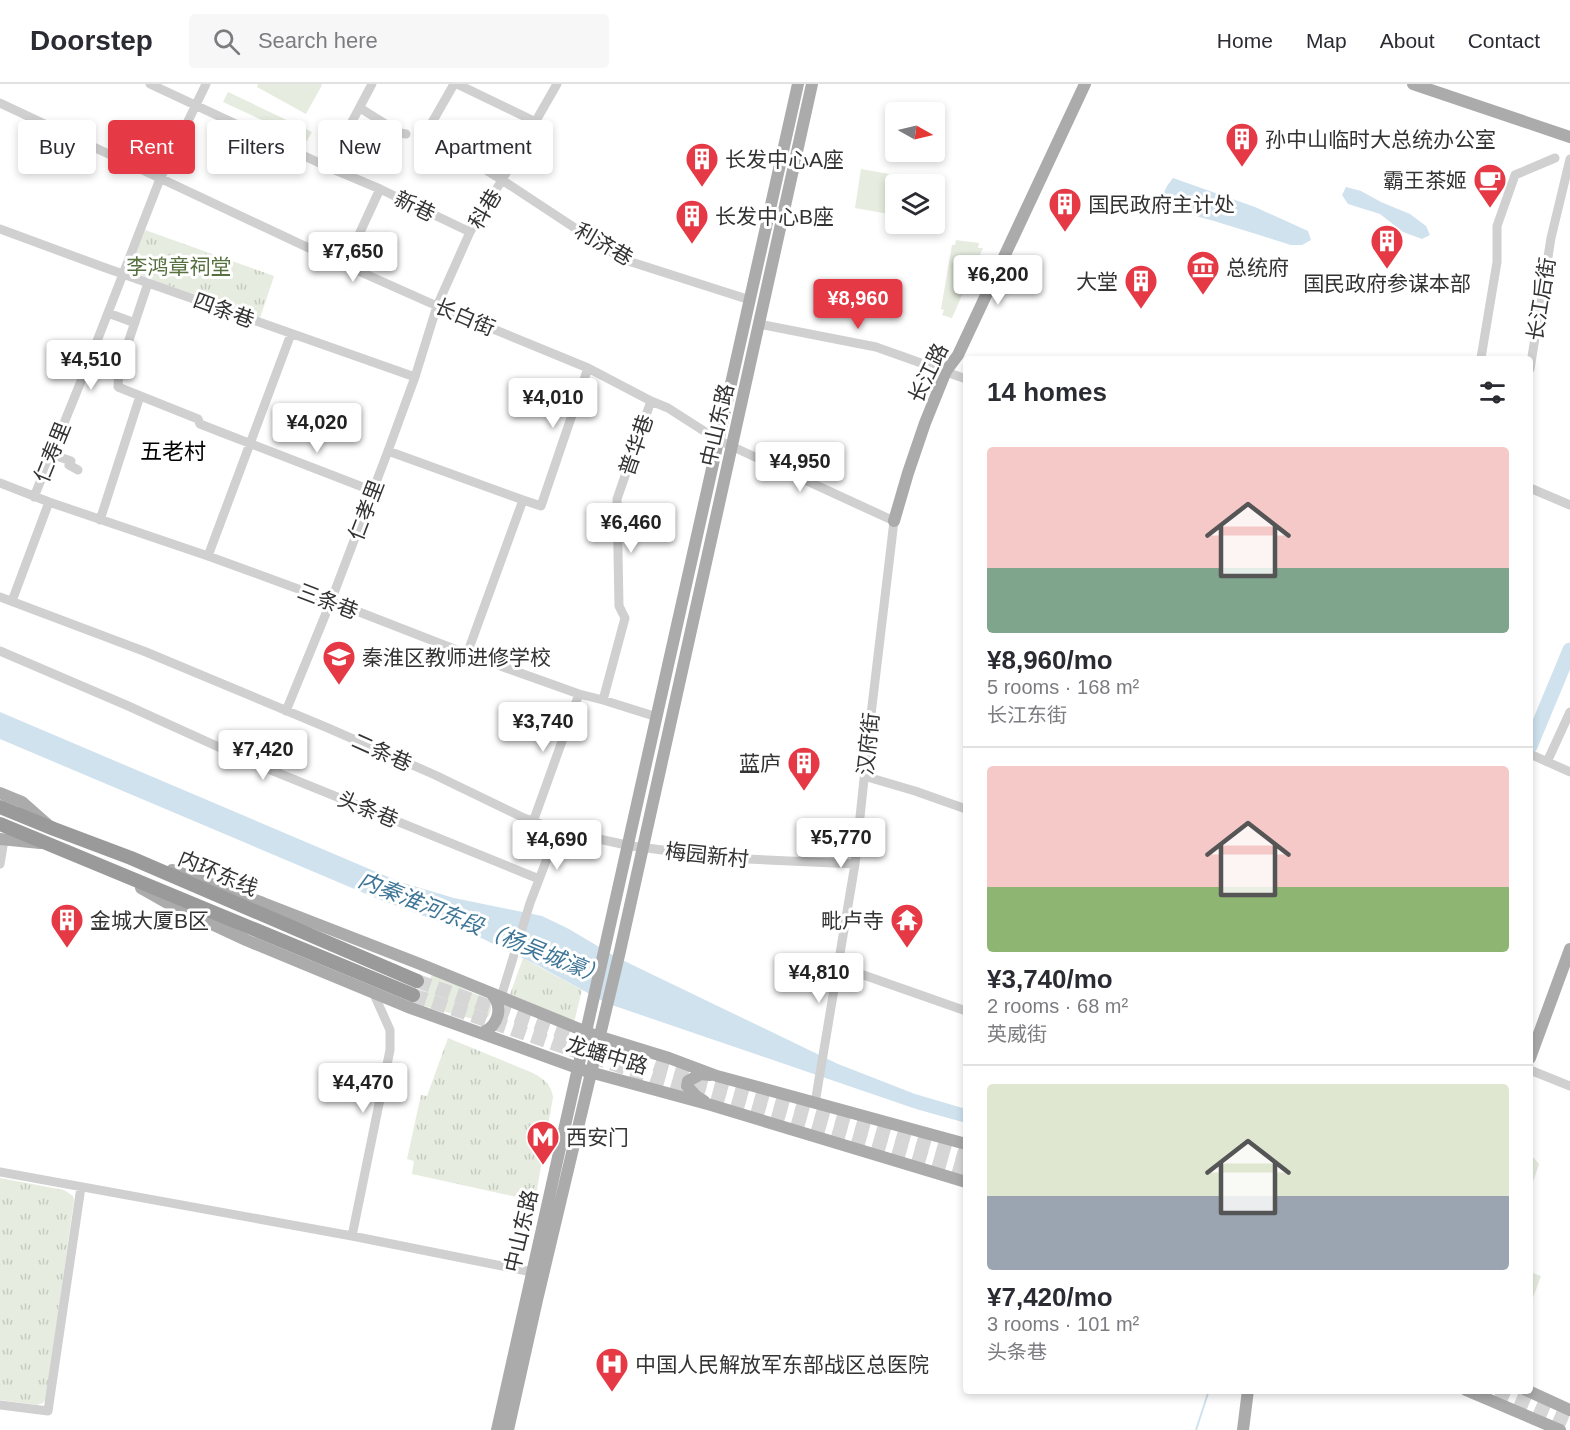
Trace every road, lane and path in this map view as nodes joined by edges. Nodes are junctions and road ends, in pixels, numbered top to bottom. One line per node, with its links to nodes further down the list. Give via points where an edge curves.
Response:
1 (150, 84): 11 (street, 新巷)
2 (206, 84): 11 (street, 仁寿里)
3 (372, 84): 12 (street)
4 (456, 84): 14 (street); 24 (street, 利济巷, via 426,133)
5 (556, 84): 15 (street, 科巷)
6 (798, 84): 31 (main road, 中山东路)
7 (812, 84): 35 (main road, 中山东路)
8 (1085, 84): 40 (main road, 长江路, via 958,355)
9 (1413, 84): 17 (main road)
10 (0, 103): 23 (street, 长白街)
11 (196, 105): 20 (street, 新巷); 23 (street, 仁寿里)
12 (360, 108): 13 (street); 16 (street)
13 (353, 120)
14 (532, 120)
15 (537, 120)
16 (406, 134)
17 (1570, 137)
18 (1555, 158): 37 (street, via 1515,175 1497,226 1497,262)
19 (1570, 159): 38 (street, 长江后街, via 1551,238)
20 (318, 162)
21 (345, 174): 25 (street, 新巷)
22 (506, 174): 24 (street, 科巷)
23 (160, 179): 28 (street, 长白街); 29 (street, 仁寿里)
24 (502, 180): 27 (street, 科巷); 31 (street, 利济巷, via 622,259)
25 (380, 189): 27 (street, 新巷); 28 (street)
26 (0, 229): 29 (street, 四条巷)
27 (470, 232): 32 (street, 科巷)
28 (345, 265): 32 (street, 长白街)
29 (122, 274): 30 (street, 四条巷); 33 (street, 仁寿里)
30 (148, 283): 34 (street); 36 (street, 四条巷)
31 (750, 300): 45 (main road, 中山东路)
32 (437, 306): 39 (street, 长白街); 41 (street, 仁孝里)
33 (108, 313): 34 (street); 49 (street, 仁寿里)
34 (135, 323): 43 (street, via 119,370 118,387)
35 (759, 324): 40 (street, via 876,347); 47 (main road, 中山东路)
36 (291, 334): 41 (street, 四条巷); 46 (street)
37 (1481, 356)
38 (1532, 356)
39 (588, 368): 44 (street, 长白街); 55 (street, via 541,506)
40 (946, 371): 42 (street); 59 (main road, 长江路)
41 (415, 377): 48 (street, 仁孝里)
42 (963, 378)
43 (141, 396): 46 (street); 58 (street)
44 (651, 401): 45 (street, 长白街); 67 (street, 普华巷, via 617,499 620,606 626,618)
45 (718, 440): 47 (street, 长白街); 70 (main road, 中山东路)
46 (251, 443): 53 (street); 60 (street)
47 (732, 446): 59 (street, 长白街); 83 (main road, 中山东路)
48 (388, 451): 53 (street, 仁孝里); 55 (street)
49 (51, 454): 50 (street); 54 (street, 仁寿里)
50 (78, 470)
51 (0, 483): 54 (street, 三条巷)
52 (1533, 489): 57 (street)
53 (373, 491): 63 (street, 仁孝里)
54 (34, 497): 56 (street, 三条巷)
55 (523, 500): 65 (street)
56 (49, 502): 58 (street, 三条巷); 62 (street)
57 (1570, 505)
58 (100, 520): 60 (street, 三条巷)
59 (894, 521): 73 (street, 汉府街)
60 (208, 556): 63 (street, 三条巷)
61 (0, 597): 62 (street, 二条巷)
62 (12, 601): 68 (street, 二条巷)
63 (331, 601): 65 (street, 三条巷); 68 (street, 仁孝里)
64 (0, 651): 88 (street, 头条巷, via 256,764)
65 (467, 654): 66 (street, 三条巷)
66 (579, 694): 67 (street, 三条巷); 77 (street)
67 (603, 700): 70 (street, 三条巷)
68 (286, 711): 77 (street, 二条巷)
69 (1570, 712): 71 (street)
70 (657, 717): 83 (main road, 中山东路)
71 (1538, 758): 72 (street)
72 (1570, 772)
73 (864, 776): 76 (street); 86 (street, 汉府街)
74 (0, 793): 79 (main road, via 22,802)
75 (0, 807): 79 (highway, 内环东线)
76 (963, 808)
77 (533, 822): 80 (street, 二条巷)
78 (0, 824): 82 (highway, 内环东线)
79 (54, 829): 84 (highway, 内环东线)
80 (558, 830): 83 (street, 二条巷); 88 (street)
81 (2, 839): 82 (main road); 85 (street)
82 (47, 844): 87 (highway, 内环东线)
83 (634, 846): 86 (street, 梅园新村, via 725,858); 96 (main road, 中山东路); 98 (main road, 中山东路, via 620,951)
84 (131, 858): 91 (highway, 内环东线); 94 (main road, 龙蟠中路, via 263,903)
85 (0, 864)
86 (855, 864): 90 (street, 汉府街)
87 (109, 870): 92 (main road, 龙蟠中路, via 246,940); 93 (highway, 内环东线)
88 (539, 879): 94 (street)
89 (1570, 949): 99 (main road)
90 (838, 966): 95 (street); 105 (street, 汉府街)
91 (417, 981)
92 (373, 992): 97 (main road, 龙蟠中路); 111 (street, via 390,1030 390,1050)
93 (413, 995)
94 (497, 996): 96 (main road, 龙蟠中路); 97 (main road, via 498,1014 492,1027)
95 (963, 1010)
96 (586, 1032): 98 (main road, 龙蟠中路); 100 (main road, 中山东路)
97 (482, 1033): 100 (main road, 龙蟠中路)
98 (600, 1037): 102 (main road, 中山东路); 103 (main road, 龙蟠中路)
99 (1533, 1050)
100 (578, 1068): 102 (main road, 龙蟠中路); 112 (main road, 中山东路)
101 (1533, 1071): 104 (street)
102 (592, 1073): 106 (main road, 龙蟠中路); 119 (main road, 中山东路)
103 (717, 1076): 105 (main road, 龙蟠中路); 106 (main road, via 701,1074 688,1081 687,1086 696,1096)
104 (1570, 1086)
105 (815, 1103): 107 (main road, 龙蟠中路)
106 (711, 1105): 109 (main road, 龙蟠中路)
107 (963, 1143)
108 (0, 1172): 110 (street)
109 (963, 1181)
110 (81, 1187): 111 (street); 116 (street, via 48,1411)
111 (352, 1236): 112 (street)
112 (532, 1272): 118 (main road, 中山东路)
113 (1533, 1393): 117 (main road)
114 (1248, 1394): 120 (main road)
115 (1475, 1394): 121 (main road)
116 (0, 1405)
117 (1570, 1410)
118 (496, 1430)
119 (508, 1430)
120 (1243, 1430)
121 (1560, 1430)

